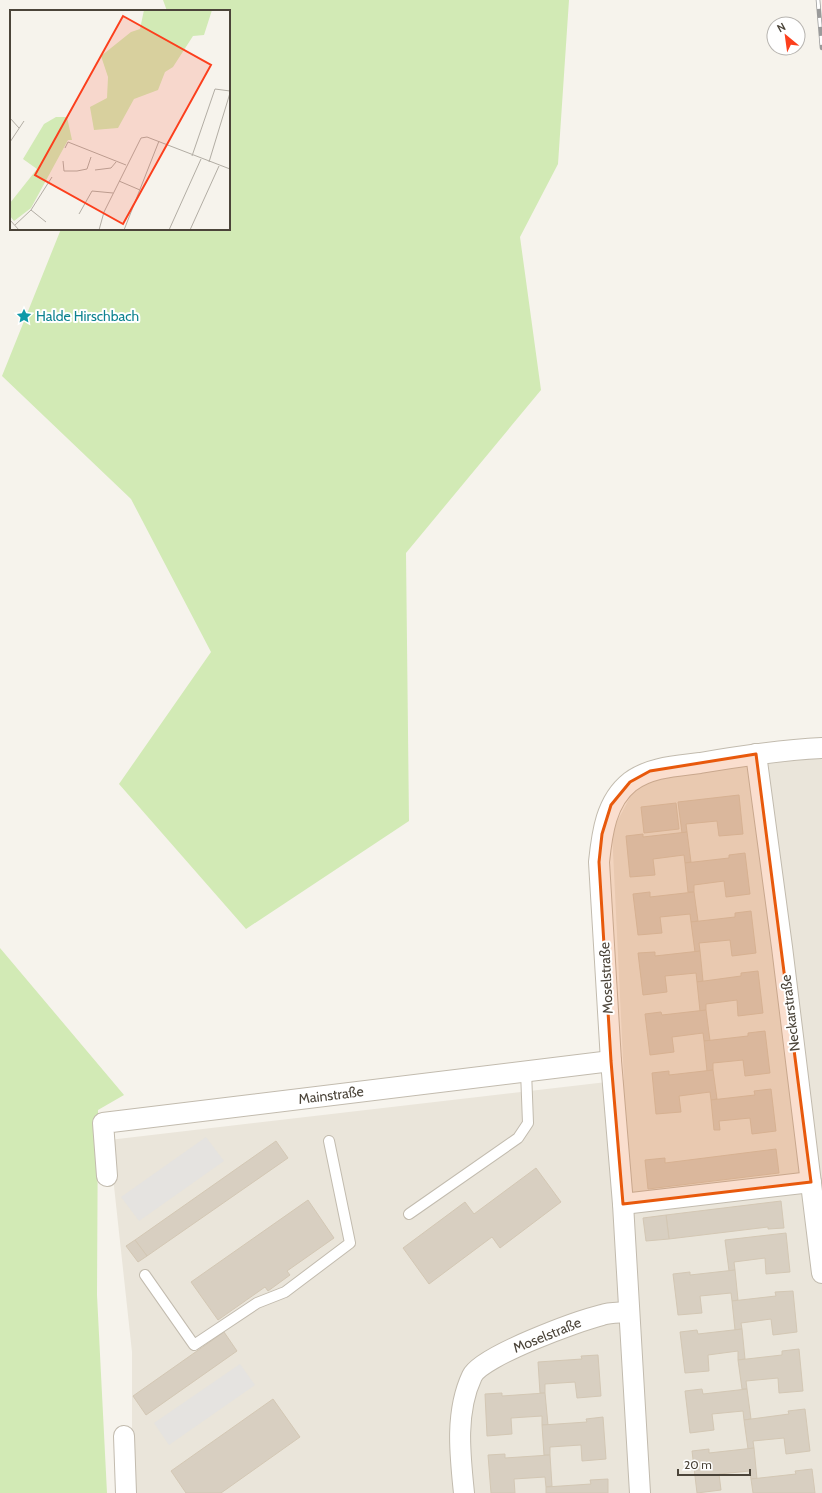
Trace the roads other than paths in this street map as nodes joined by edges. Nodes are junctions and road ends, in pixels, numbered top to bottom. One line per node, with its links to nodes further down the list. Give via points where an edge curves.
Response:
1 (821, 748): 2 (street, Moselstraße)
2 (756, 754): 3 (street, Moselstraße, via 650,771 630,782 611,805 602,834 599,862); 7 (street, Neckarstraße)
3 (611, 1061): 4 (street, Mainstraße); 8 (street, Moselstraße)
4 (526, 1071): 6 (street, Mainstraße, via 103,1123); 9 (lane, via 528,1123 518,1138)
5 (329, 1141): 11 (lane, via 350,1243 285,1292 257,1303 194,1345)
6 (107, 1176)
7 (811, 1182): 8 (street); 10 (street, Neckarstraße)
8 (624, 1204): 12 (street, Moselstraße)
9 (409, 1214)
10 (822, 1273)
11 (145, 1275)
12 (629, 1312): 15 (street, Moselstraße, via 603,1314 526,1341 492,1360 472,1375 462,1404 460,1456); 16 (street, Moselstraße)
13 (124, 1436): 14 (street)
14 (126, 1493)
15 (464, 1493)
16 (640, 1493)

